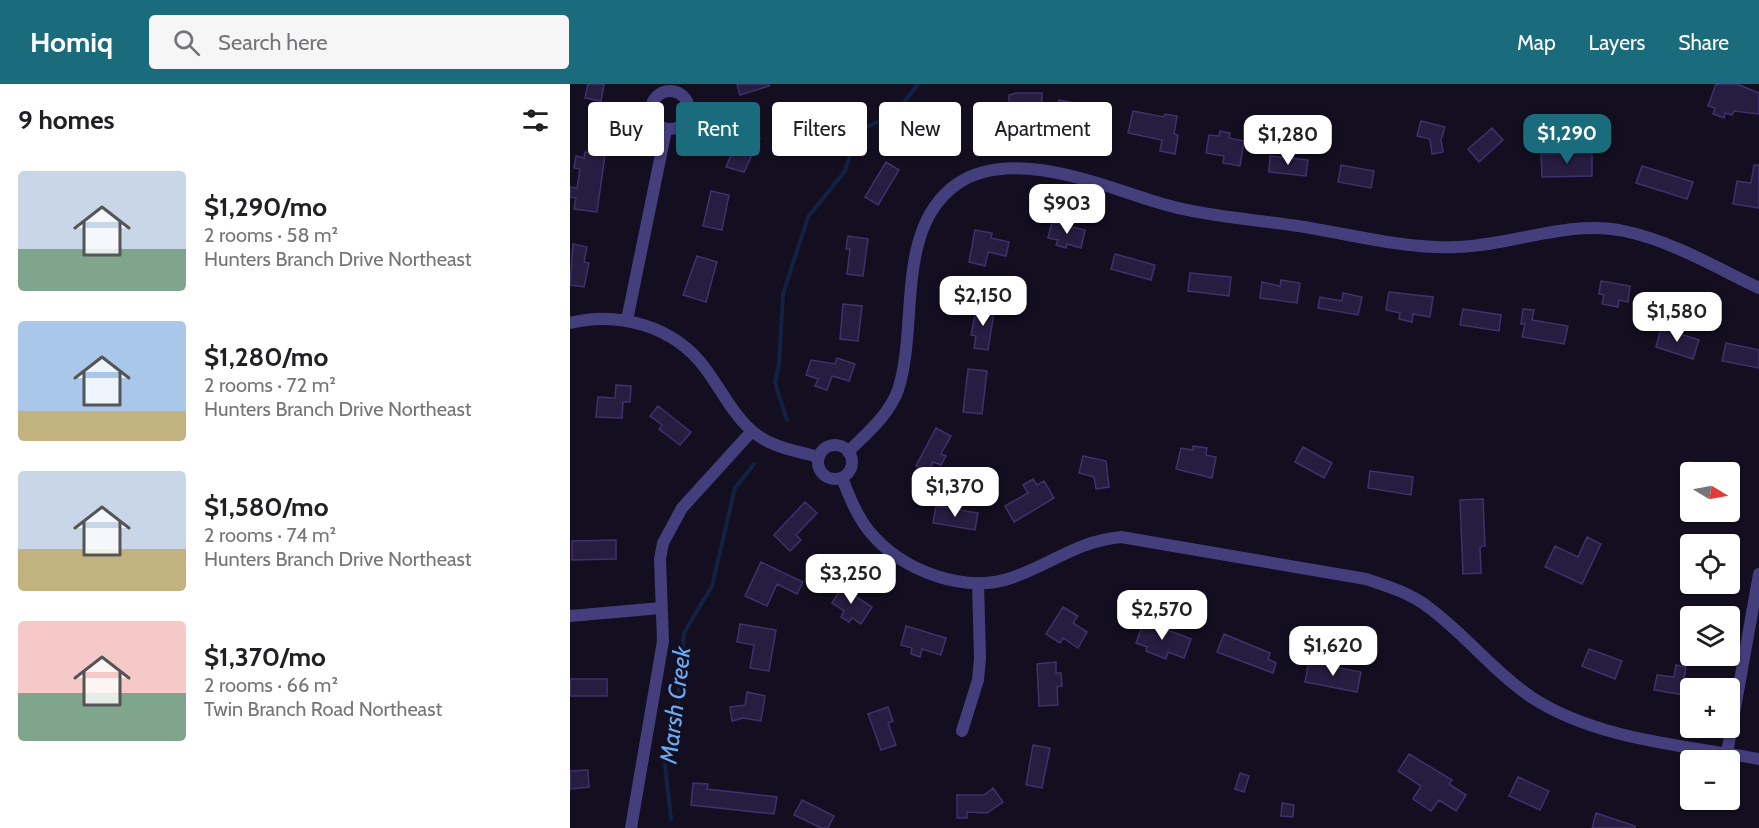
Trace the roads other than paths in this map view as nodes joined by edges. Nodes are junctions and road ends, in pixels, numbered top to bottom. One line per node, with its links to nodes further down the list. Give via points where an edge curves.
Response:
1 (666, 130): 3 (street)
2 (1759, 288): 6 (street, via 1681,250 1623,230 1580,228 1484,246 1422,246 1167,206 1068,176 996,168 956,184 928,216 917,247 897,392 882,417)
3 (627, 320): 4 (street, via 606,318); 5 (street, via 661,332 689,350)
4 (570, 323)
5 (752, 431): 7 (street, via 766,441); 11 (street, via 669,527 660,559)
6 (848, 452): 7 (street, via 832,445); 8 (street, via 851,466)
7 (819, 457): 8 (street, via 823,474 832,479)
8 (842, 478): 10 (street, via 870,532 896,556 935,576)
9 (1759, 574): 15 (street)
10 (978, 583): 13 (street, via 978,680); 14 (street, via 1014,577 1082,544 1121,537 1366,579 1397,589 1426,605 1504,677 1562,714 1618,734)
11 (661, 608): 12 (street); 18 (street, via 663,640)
12 (570, 616)
13 (962, 730)
14 (1710, 750)
15 (1728, 750)
16 (1740, 755): 17 (street)
17 (1759, 759)
18 (631, 828)

